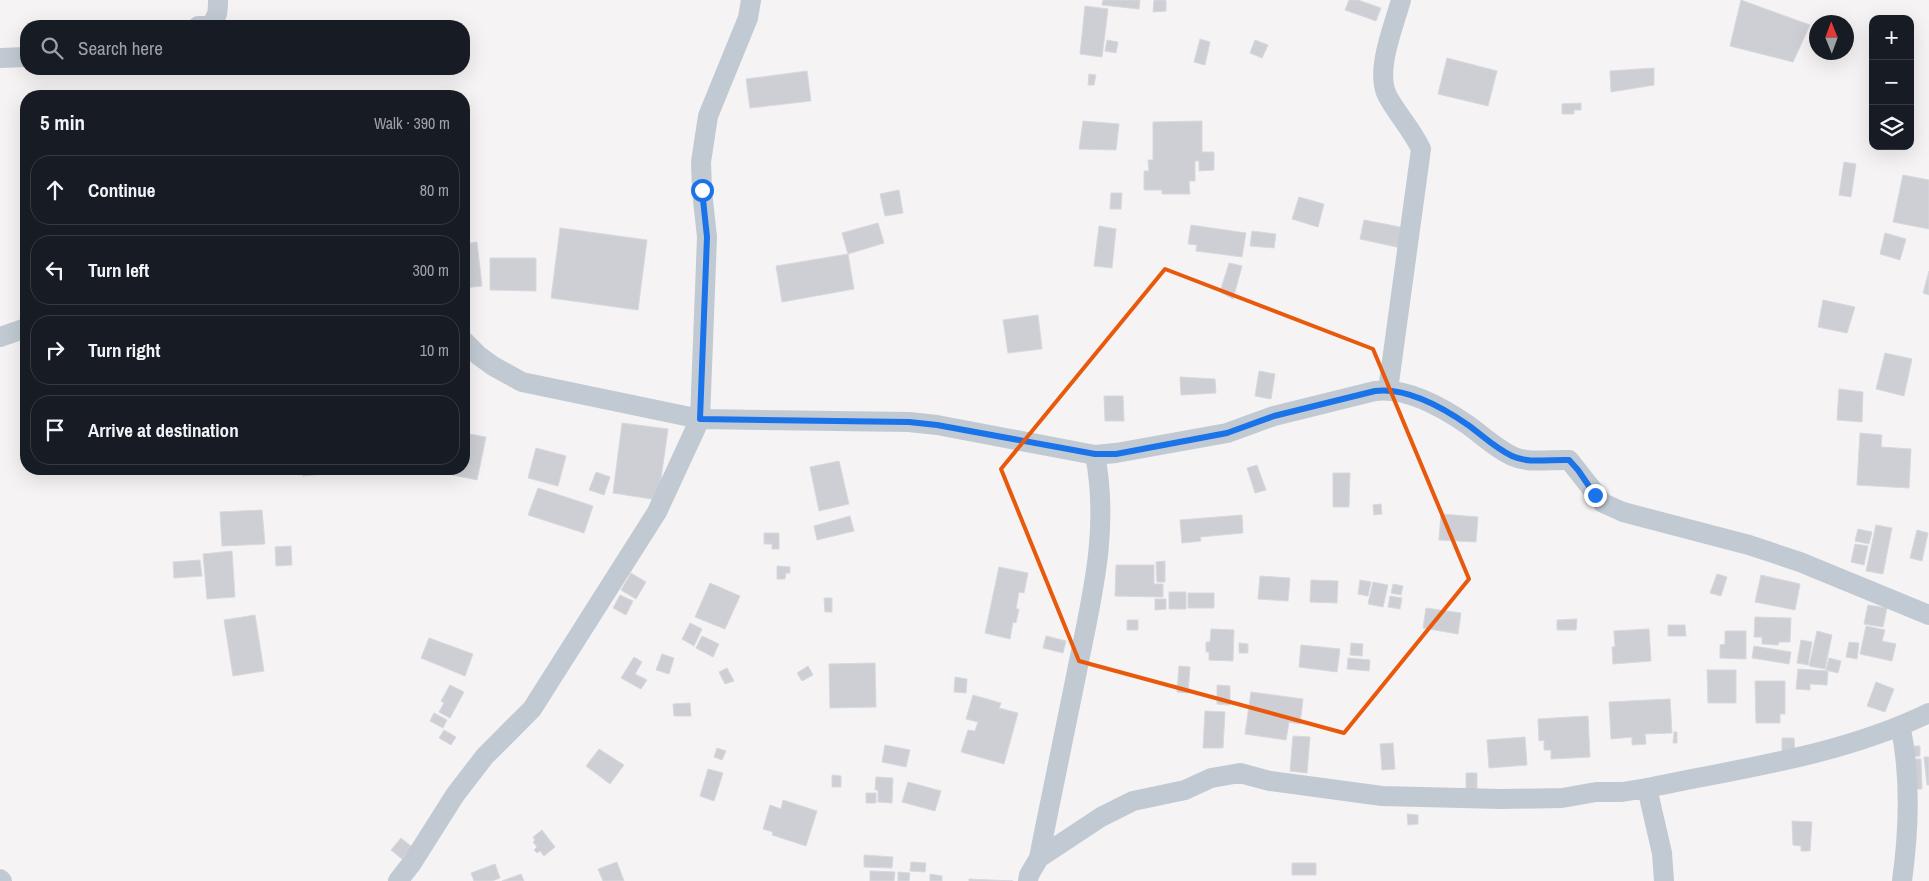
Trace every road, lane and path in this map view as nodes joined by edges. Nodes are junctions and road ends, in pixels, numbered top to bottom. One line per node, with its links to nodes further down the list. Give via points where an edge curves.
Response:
1 (218, 0): 4 (street)
2 (751, 0): 11 (street, via 748,18 708,116 702,162 707,237)
3 (1401, 0): 10 (street, via 1382,80 1387,95 1421,149)
4 (215, 20)
5 (0, 58): 6 (street)
6 (20, 58)
7 (20, 330): 8 (street)
8 (0, 337)
9 (470, 347): 11 (street, via 493,366 522,382)
10 (1388, 390): 12 (street, via 1274,416 1227,433 1116,454); 13 (street, via 1422,399 1466,424 1513,457 1569,460 1603,503 1623,512 1800,562)
11 (700, 419): 12 (street, via 909,422); 18 (street, via 657,512 532,709 485,756)
12 (1095, 454): 17 (street, via 1101,501 1100,554)
13 (1929, 615)
14 (1929, 713): 15 (street)
15 (1903, 726): 16 (street, via 1812,755); 21 (street, via 1908,816)
16 (1647, 788): 17 (street, via 1562,798 1382,796 1270,781 1240,773 1211,778 1185,790 1132,801 1101,817); 20 (street, via 1662,853)
17 (1039, 858): 19 (street)
18 (398, 881)
19 (1028, 881)
20 (1664, 881)
21 (1902, 881)

